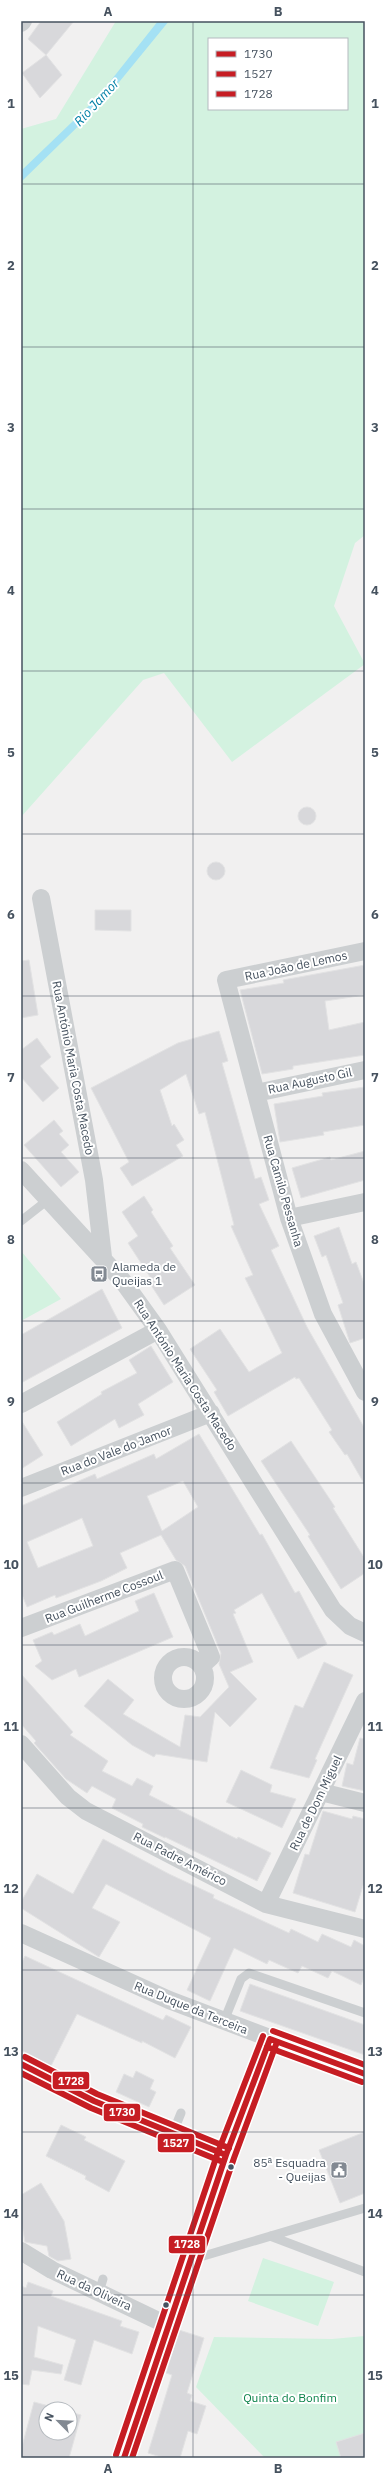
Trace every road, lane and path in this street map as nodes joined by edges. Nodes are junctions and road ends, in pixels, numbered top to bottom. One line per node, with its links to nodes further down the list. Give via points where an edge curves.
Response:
1 (41, 898): 11 (street, Rua António Maria Costa Macedo, via 94,1180)
2 (365, 951): 3 (street, Rua João de Lemos)
3 (226, 980): 5 (street, Rua Camilo Pessanha)
4 (365, 1070): 5 (street, Rua Augusto Gil)
5 (256, 1093): 9 (street, Rua Camilo Pessanha)
6 (21, 1170): 7 (street)
7 (49, 1200): 10 (lane); 11 (street)
8 (365, 1202): 9 (street)
9 (289, 1218): 13 (street, Rua Camilo Pessanha, via 323,1314)
10 (21, 1221)
11 (103, 1258): 12 (street, Rua António Maria Costa Macedo)
12 (158, 1330): 14 (street); 15 (street, Rua António Maria Costa Macedo)
13 (365, 1392)
14 (21, 1404)
15 (211, 1414): 16 (street, Rua do Vale do Jamor); 18 (street, Rua António Maria Costa Macedo, via 333,1610 350,1626)
16 (21, 1488)
17 (21, 1628): 19 (street, Rua Guilherme Cossoul, via 175,1570 211,1657)
18 (365, 1633)
19 (201, 1666)
20 (365, 1701): 22 (street, Rua de Dom Miguel)
21 (21, 1744): 24 (street, Rua Padre Américo, via 76,1805)
22 (321, 1792): 23 (street); 24 (street, Rua de Dom Miguel)
23 (365, 1803)
24 (266, 1904): 25 (street, Rua Padre Américo)
25 (365, 1929)
26 (21, 1933): 28 (street, Rua Duque da Terceira, via 118,1978)
27 (365, 2013): 28 (lane, via 249,1973 241,1979)
28 (224, 2021): 29 (street, Rua Duque da Terceira)
29 (270, 2039): 31 (street, Rua Duque da Terceira); 34 (street)
30 (21, 2064): 33 (street, via 94,2101)
31 (365, 2074)
32 (181, 2113): 33 (lane)
33 (172, 2135): 34 (street)
34 (226, 2155): 38 (street)
35 (365, 2208): 36 (lane)
36 (270, 2236): 38 (lane); 39 (lane)
37 (21, 2251): 40 (street, Rua da Oliveira, via 52,2270 101,2285)
38 (190, 2260): 40 (street)
39 (365, 2272)
40 (169, 2326): 41 (street)
41 (124, 2458)

